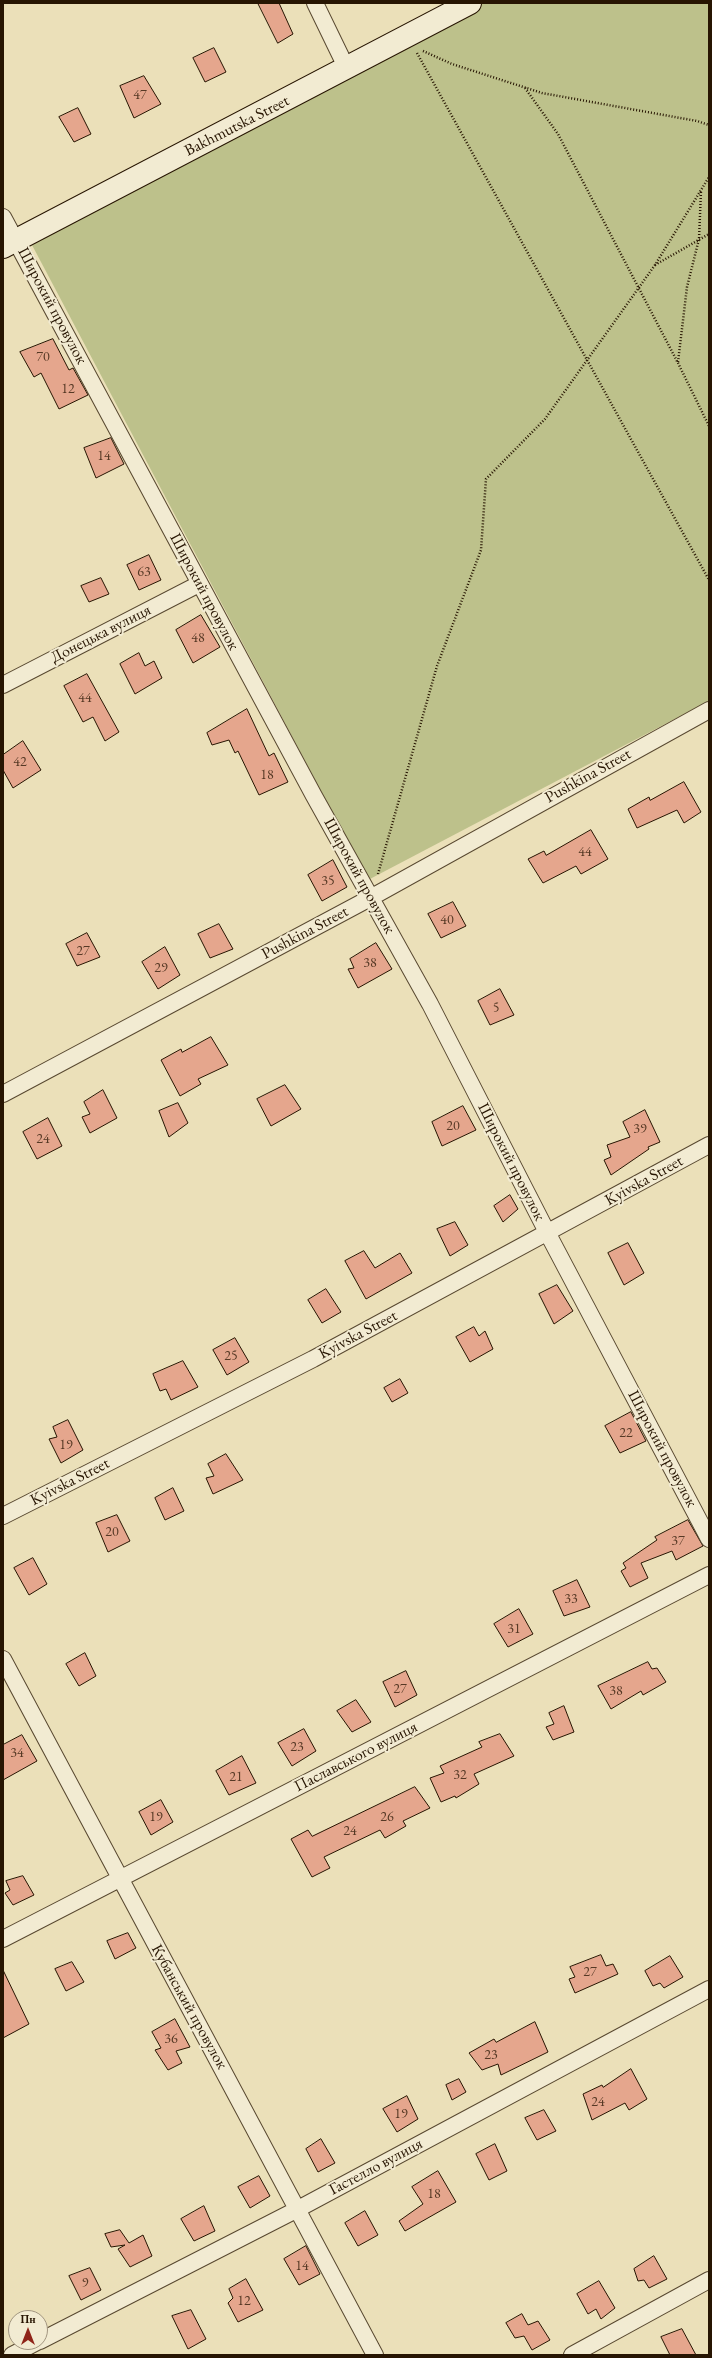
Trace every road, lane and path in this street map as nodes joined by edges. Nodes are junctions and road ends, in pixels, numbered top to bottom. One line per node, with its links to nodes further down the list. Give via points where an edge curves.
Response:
1 (315, 3): 3 (street)
2 (470, 3): 3 (street, Bakhmutska Street)
3 (347, 69): 11 (street, Bakhmutska Street)
4 (525, 88): 5 (path); 13 (path, via 558,134); 14 (path, via 452,64 414,48)
5 (709, 125)
6 (709, 177): 7 (path)
7 (701, 190): 10 (path); 12 (path)
8 (3, 217): 11 (street, Широкий провулок)
9 (709, 234): 10 (path)
10 (699, 239): 12 (path); 15 (path, via 687,287)
11 (10, 244): 18 (street, Широкий провулок)
12 (655, 265): 13 (path)
13 (639, 287): 14 (path); 15 (path)
14 (587, 359): 17 (path); 21 (path, via 545,419 486,479 481,550 437,666)
15 (678, 363): 16 (path)
16 (709, 426)
17 (709, 580)
18 (199, 584): 19 (street, Донецька вулиця); 21 (street, Широкий провулок)
19 (3, 685)
20 (709, 710): 21 (street, Pushkina Street)
21 (372, 897): 22 (street, Pushkina Street); 24 (street, Широкий провулок)
22 (3, 1094)
23 (709, 1145): 24 (street, Kyivska Street)
24 (548, 1234): 25 (street, Kyivska Street, via 313,1359); 26 (street, Широкий провулок)
25 (3, 1516)
26 (709, 1539)
27 (709, 1575): 29 (street, Паславського вулиця)
28 (3, 1659): 29 (street, Кубанський провулок)
29 (119, 1879): 30 (street, Паславського вулиця); 32 (street, Кубанський провулок)
30 (3, 1939)
31 (709, 1990): 32 (street, Гастелло вулиця)
32 (298, 2209): 34 (street, Гастелло вулиця); 37 (street, Кубанський провулок)
33 (709, 2280): 38 (street)
34 (48, 2337)
35 (22, 2350): 36 (street)
36 (12, 2355)
37 (375, 2355)
38 (572, 2355)

